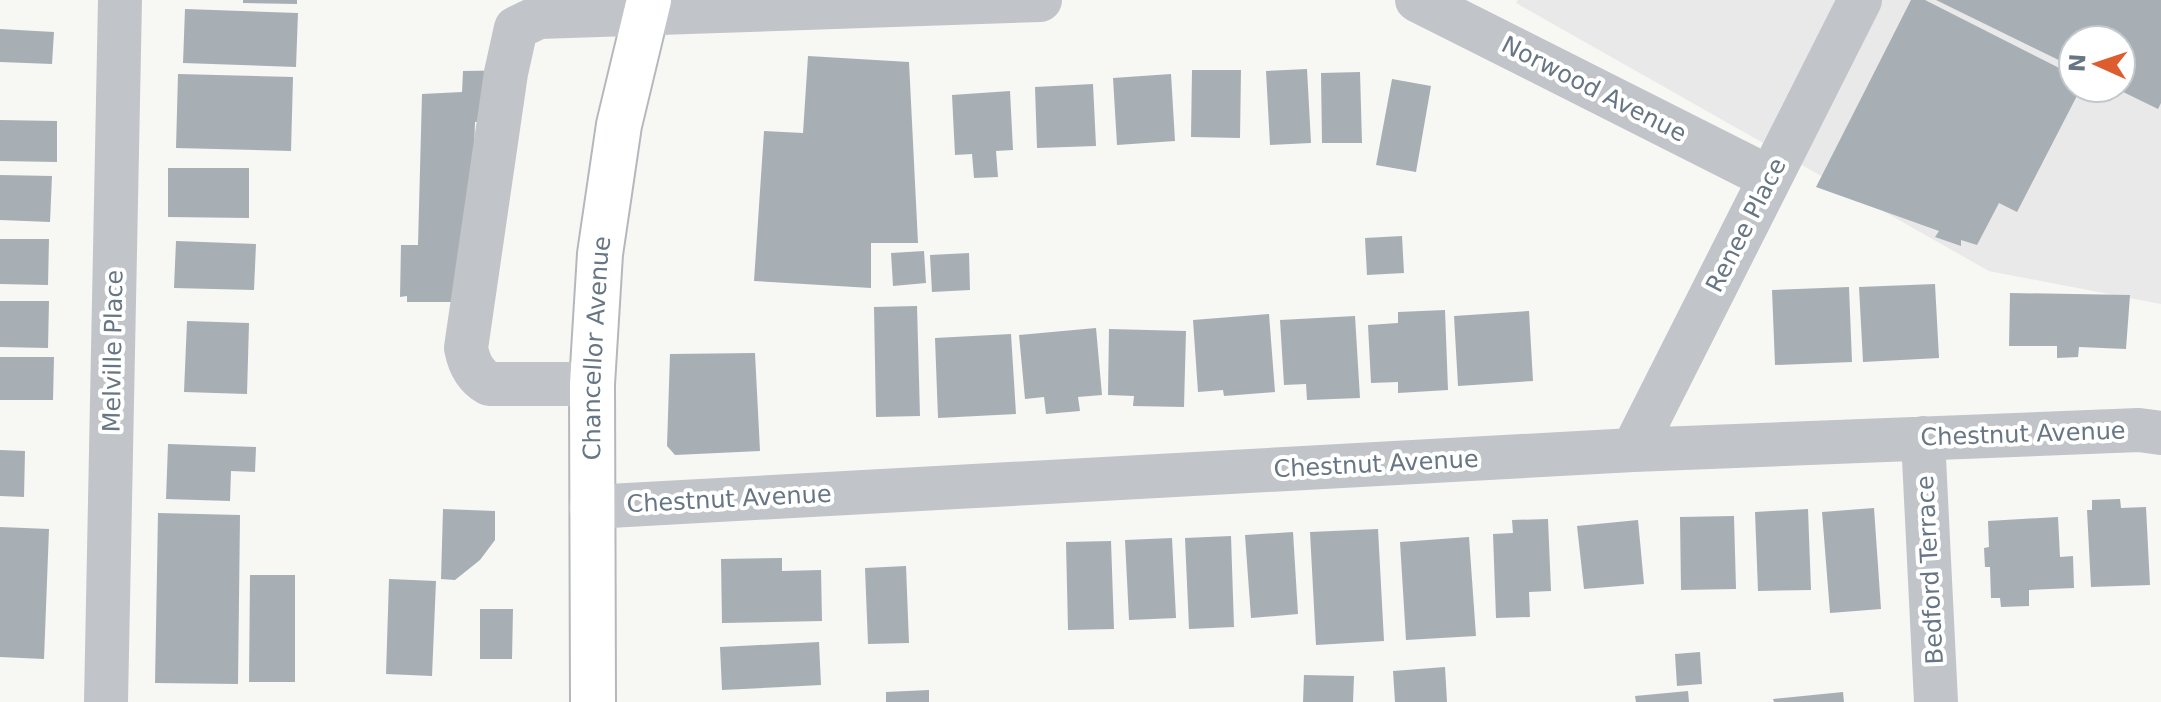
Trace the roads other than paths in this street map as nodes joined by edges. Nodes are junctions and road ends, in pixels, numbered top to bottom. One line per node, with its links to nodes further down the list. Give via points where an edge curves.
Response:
1 (120, 0): 12 (street, Melville Place)
2 (1040, 0): 5 (street)
3 (1417, 0): 6 (street, Norwood Avenue)
4 (1860, 0): 6 (street, Renee Place)
5 (646, 8): 7 (main road, Chancellor Avenue, via 619,125 600,254); 7 (street, via 539,17 516,28 466,348 478,378 489,384)
6 (1770, 178): 10 (street, Renee Place)
7 (592, 384): 11 (main road, Chancellor Avenue)
8 (2161, 433): 9 (street, Chestnut Avenue)
9 (1923, 438): 10 (street, Chestnut Avenue); 14 (street, Bedford Terrace)
10 (1633, 450): 11 (street, Chestnut Avenue)
11 (591, 507): 13 (main road, Chancellor Avenue)
12 (106, 702)
13 (593, 702)
14 (1936, 702)

